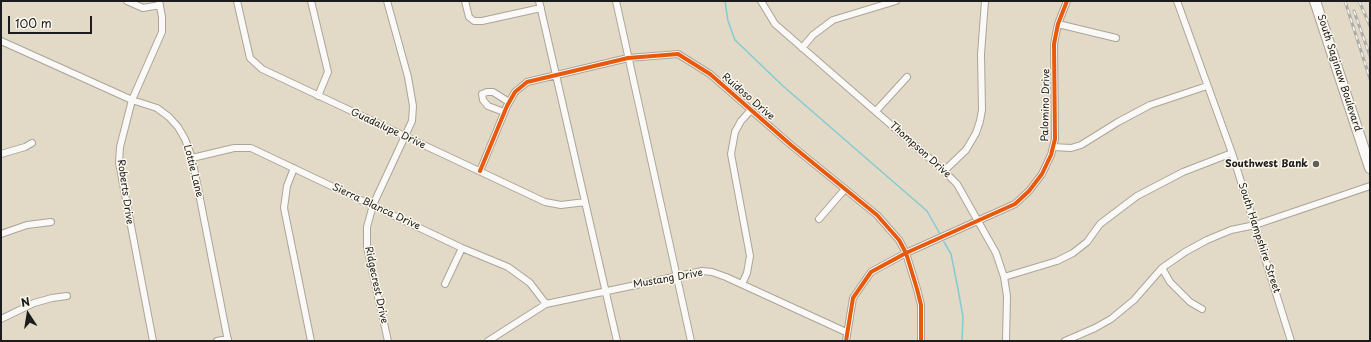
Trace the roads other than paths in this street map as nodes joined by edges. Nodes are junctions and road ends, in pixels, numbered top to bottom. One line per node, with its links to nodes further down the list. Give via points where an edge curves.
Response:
1 (127, 1): 14 (street, via 144,8)
2 (237, 1): 24 (street, Guadalupe Drive, via 248,50 254,63)
3 (311, 1): 24 (street, via 328,72)
4 (387, 1): 30 (street, Ridgecrest Drive, via 412,94 412,121)
5 (465, 1): 15 (street, via 469,17 474,21)
6 (539, 1): 15 (street)
7 (616, 1): 20 (street)
8 (761, 1): 19 (street, Thompson Drive, via 775,24)
9 (896, 1): 19 (street, via 833,20 813,35)
10 (985, 1): 39 (street, via 980,121 966,150)
11 (1067, 1): 16 (street, Palomino Drive)
12 (1176, 1): 23 (street, South Hampshire Street)
13 (1315, 1): 37 (main road, South Saginaw Boulevard)
14 (160, 3): 25 (street, Roberts Drive, via 162,32)
15 (541, 8): 21 (street)
16 (1058, 24): 17 (street); 32 (street, Palomino Drive, via 1054,44)
17 (1116, 38)
18 (1, 41): 25 (street, Lottie Lane)
19 (802, 48): 28 (street, Thompson Drive)
20 (628, 58): 21 (street, Ruidoso Drive); 27 (street, Ruidoso Drive, via 678,54 710,74); 52 (street)
21 (555, 75): 26 (street, Ruidoso Drive, via 527,82 515,92); 42 (street)
22 (907, 77): 28 (street)
23 (1207, 86): 32 (street, via 1150,105 1081,145 1071,148); 34 (street, South Hampshire Street)
24 (318, 96): 30 (street, Guadalupe Drive)
25 (132, 100): 35 (street, Lottie Lane, via 157,108 169,117 185,139); 63 (street, Roberts Drive, via 120,147 119,163)
26 (509, 102): 29 (street, Ruidoso Drive); 29 (street, via 493,92 482,94 488,106)
27 (751, 110): 41 (street, Ruidoso Drive); 55 (street, via 741,121 731,154 750,256)
28 (876, 111): 39 (street, Thompson Drive)
29 (504, 112): 38 (street, Ruidoso Drive)
30 (405, 137): 38 (street, Guadalupe Drive); 43 (street, Ridgecrest Drive)
31 (32, 143): 33 (street)
32 (1053, 147): 46 (street, Palomino Drive, via 1042,174 1029,191 1015,204)
33 (1, 154)
34 (1232, 154): 47 (street, South Hampshire Street); 53 (street, via 1183,172 1137,196 1100,224 1086,242 1073,253 1057,261)
35 (192, 158): 36 (street, Sierra Blanca Drive, via 251,148); 62 (street, Lottie Lane)
36 (294, 168): 43 (street, Sierra Blanca Drive); 65 (street, via 284,208)
37 (1370, 168)
38 (480, 171): 42 (street, Guadalupe Drive, via 545,202 566,205)
39 (944, 171): 46 (street, Thompson Drive, via 957,184)
40 (1370, 186): 47 (street)
41 (845, 189): 44 (street); 50 (street, Ruidoso Drive, via 876,215)
42 (585, 202): 56 (street)
43 (373, 205): 49 (street, Sierra Blanca Drive); 66 (street, Ridgecrest Drive, via 367,227 367,242)
44 (819, 219)
45 (51, 222): 48 (street, via 27,225)
46 (978, 222): 50 (street, Palomino Drive); 53 (street, Thompson Drive, via 996,253)
47 (1255, 225): 51 (street, via 1231,230 1207,240); 74 (street, South Hampshire Street)
48 (1, 234)
49 (462, 248): 54 (street); 58 (street, Sierra Blanca Drive, via 508,267 530,283)
50 (906, 253): 61 (street, Palomino Drive, via 880,266 864,280 852,298); 71 (street, Ruidoso Drive, via 921,305)
51 (1162, 268): 59 (street, via 1170,282 1190,302); 73 (street, via 1134,300 1111,319)
52 (677, 276): 55 (street, Mustang Drive, via 702,271 712,272); 56 (street, Mustang Drive); 69 (street)
53 (1004, 277): 72 (street, Thompson Drive, via 1007,296)
54 (445, 284)
55 (742, 284): 61 (street, Mustang Drive)
56 (606, 290): 58 (street, Mustang Drive); 68 (street)
57 (67, 296): 60 (street, via 34,304)
58 (546, 304): 67 (street, Mustang Drive)
59 (1202, 309)
60 (1, 319)
61 (846, 332): 70 (street, Palomino Drive)
62 (228, 340): 64 (street)
63 (153, 341)
64 (217, 341)
65 (311, 341)
66 (388, 341)
67 (488, 341)
68 (617, 341)
69 (691, 341)
70 (846, 341)
71 (921, 341)
72 (1006, 341)
73 (1065, 341)
74 (1291, 341)

